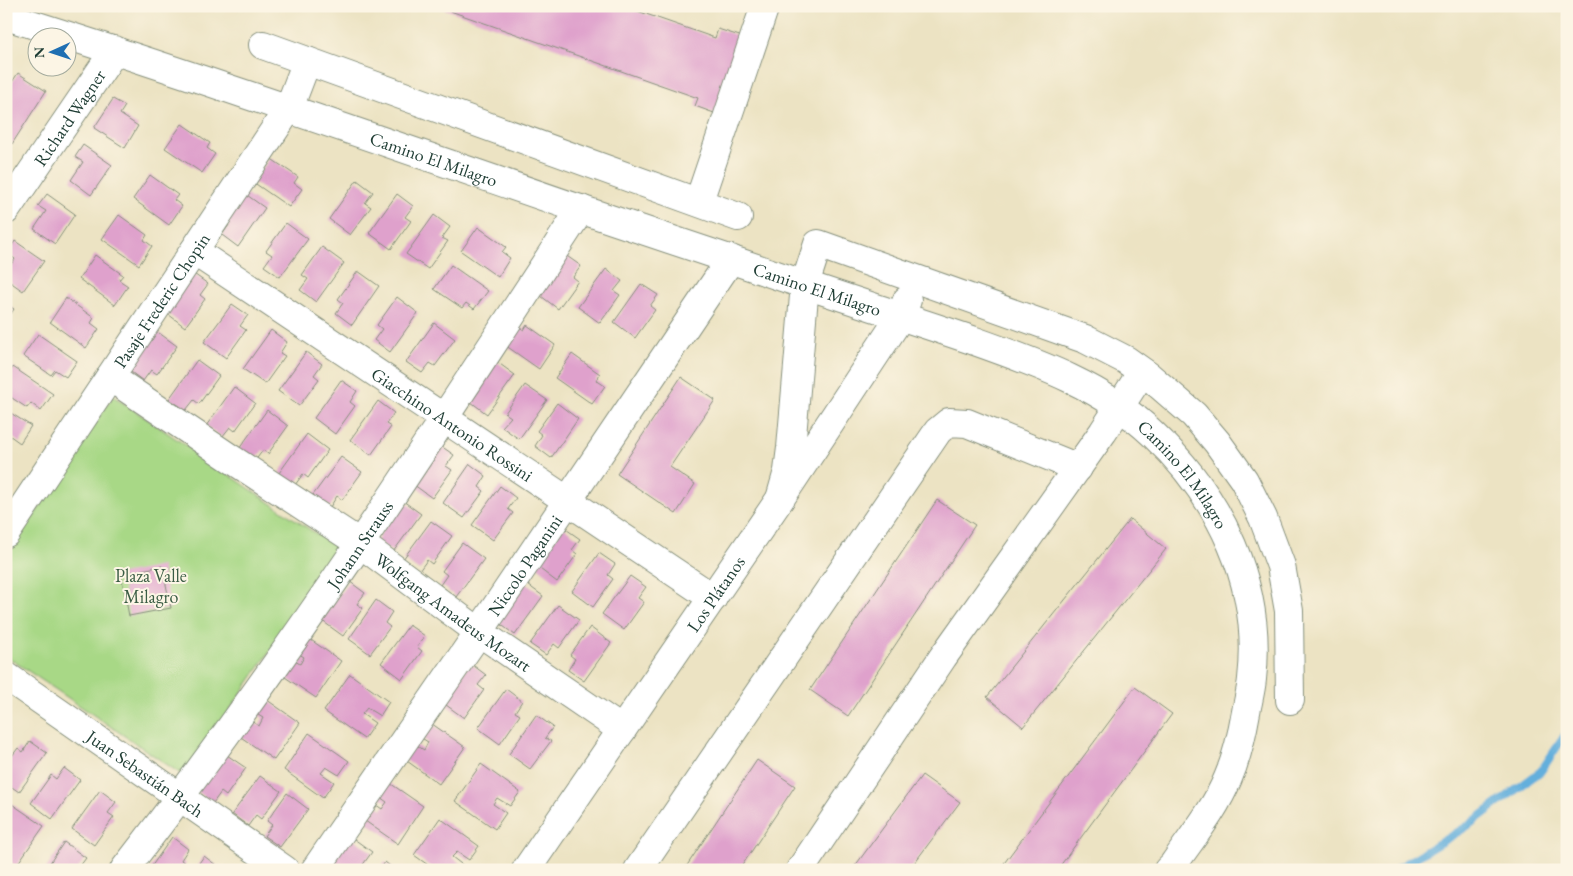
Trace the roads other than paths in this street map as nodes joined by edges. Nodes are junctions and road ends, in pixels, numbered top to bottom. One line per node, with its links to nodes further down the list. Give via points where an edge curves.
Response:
1 (766, 6): 7 (street)
2 (6, 16): 4 (street, Camino El Milagro)
3 (263, 45): 5 (street)
4 (115, 50): 6 (street, Camino El Milagro); 9 (street, Richard Wagner)
5 (307, 61): 6 (street, Pasaje Frederic Chopin); 7 (street)
6 (289, 108): 8 (street, Camino El Milagro); 11 (street, Pasaje Frederic Chopin)
7 (699, 201): 10 (street)
8 (581, 209): 12 (street, Camino El Milagro); 19 (street, Johann Strauss)
9 (6, 210)
10 (738, 216)
11 (194, 251): 17 (street, Pasaje Frederic Chopin); 19 (street, Giacchino Antonio Rossini)
12 (731, 259): 14 (street, Camino El Milagro); 22 (street, Niccolo Paganini)
13 (915, 279): 14 (street, via 818,244); 15 (street, Los Plátanos); 16 (street, via 1085,339)
14 (805, 284): 15 (street, Camino El Milagro); 21 (street, via 791,448)
15 (901, 316): 18 (street, Camino El Milagro, via 1034,362); 21 (street, Los Plátanos)
16 (1142, 372): 18 (street); 27 (street, via 1194,415 1244,480 1281,566 1289,611)
17 (110, 377): 23 (street, Pasaje Frederic Chopin); 24 (street, Wolfgang Amadeus Mozart)
18 (1119, 406): 20 (street); 28 (street, Camino El Milagro, via 1182,463 1208,498 1240,565 1249,599)
19 (445, 419): 22 (street, Giacchino Antonio Rossini); 24 (street, Johann Strauss)
20 (1078, 468): 37 (street, via 967,423 949,422 938,430); 38 (street, via 949,649)
21 (780, 499): 25 (street, Los Plátanos)
22 (568, 502): 25 (street, Giacchino Antonio Rossini); 26 (street, Niccolo Paganini)
23 (6, 533)
24 (361, 544): 26 (street, Wolfgang Amadeus Mozart); 32 (street, Johann Strauss)
25 (713, 598): 31 (street, Los Plátanos)
26 (479, 632): 31 (street, Wolfgang Amadeus Mozart); 35 (street, Niccolo Paganini)
27 (1289, 647): 28 (street); 30 (street)
28 (1253, 648): 39 (street, Camino El Milagro, via 1252,677 1240,745 1228,780 1212,809)
29 (6, 676): 32 (street, Juan Sebastián Bach)
30 (1290, 700)
31 (622, 730): 36 (street, Los Plátanos)
32 (180, 797): 33 (street, Johann Strauss); 34 (street, Juan Sebastián Bach)
33 (124, 870)
34 (285, 870)
35 (315, 870)
36 (526, 870)
37 (638, 870)
38 (800, 870)
39 (1168, 870)

